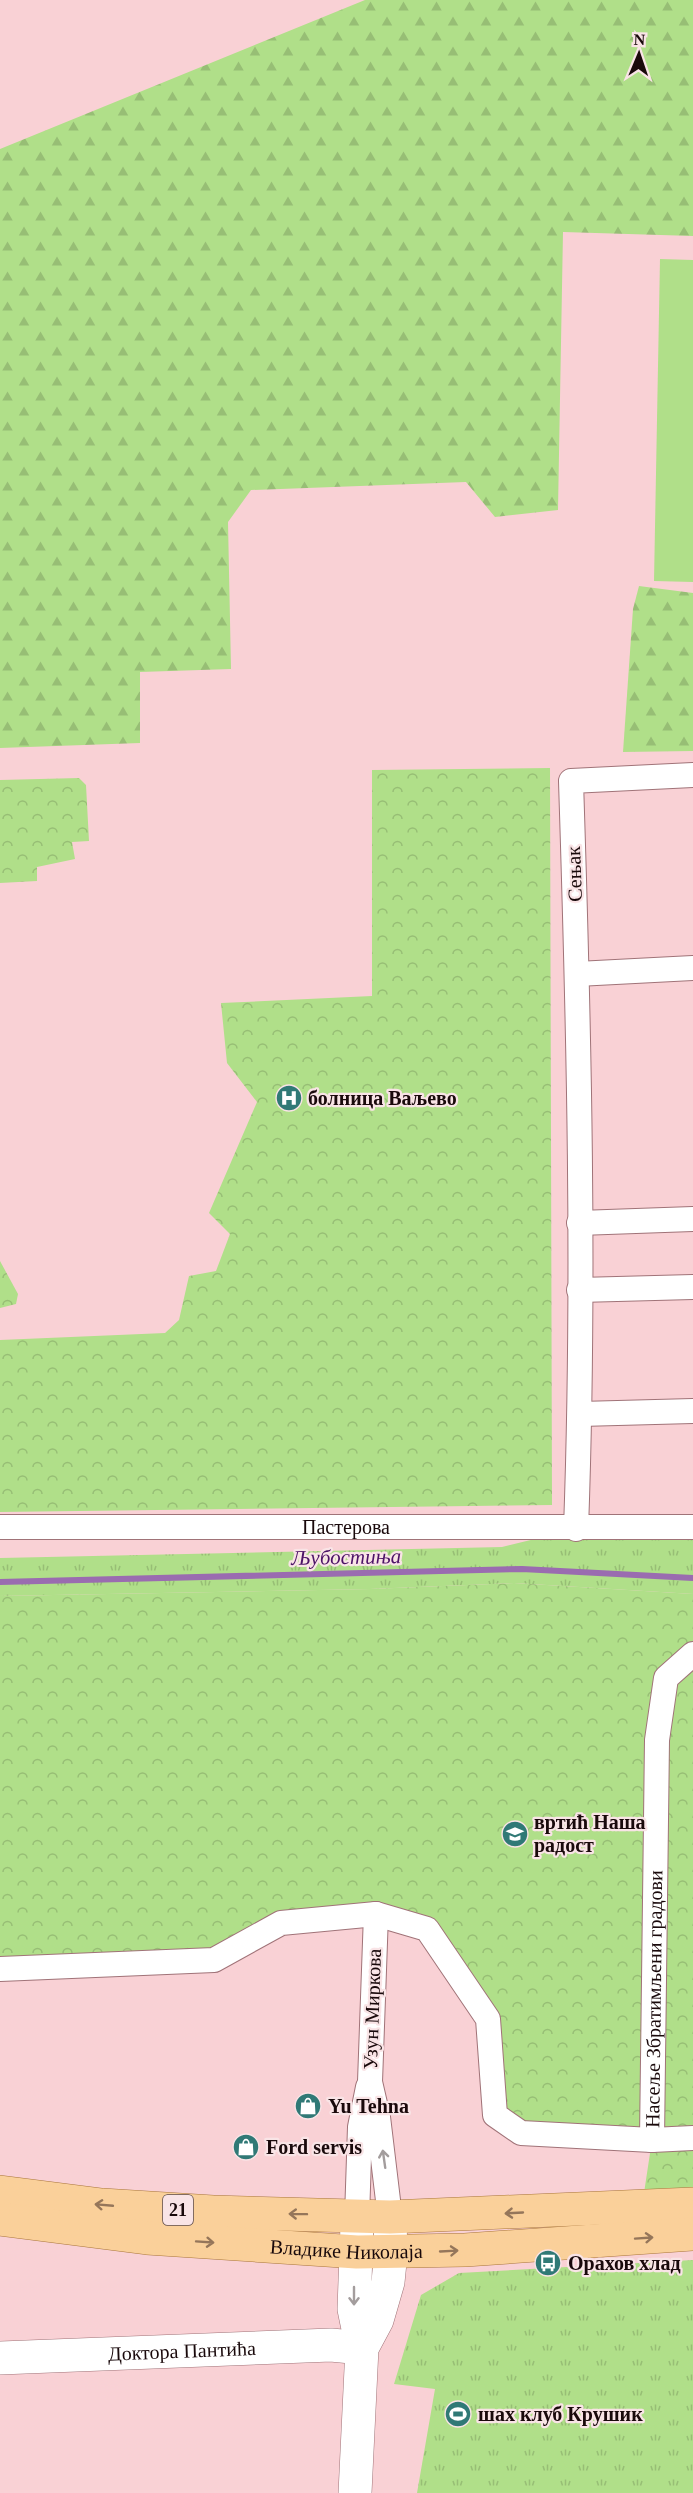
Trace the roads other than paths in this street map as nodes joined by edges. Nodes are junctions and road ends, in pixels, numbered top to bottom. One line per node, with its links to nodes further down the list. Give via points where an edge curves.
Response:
1 (693, 775): 3 (street, Сењак, via 571,781)
2 (693, 968): 3 (street)
3 (577, 974): 5 (street)
4 (693, 1219): 5 (street)
5 (579, 1223): 7 (street)
6 (693, 1287): 7 (street)
7 (579, 1290): 9 (street)
8 (693, 1411): 9 (street)
9 (580, 1414): 12 (street)
10 (0, 1527): 12 (street, Пастерова)
11 (693, 1527): 12 (street, Пастерова)
12 (576, 1529)
13 (693, 1654): 18 (street, Насеље Збратимљени градови, via 666,1678 657,1740)
14 (376, 1914): 15 (street, via 281,1923 214,1960); 16 (street, Узун Миркова); 18 (street, Насеље Збратимљени градови, via 427,1929 488,2019 495,2115 521,2133)
15 (0, 1969)
16 (370, 2082): 21 (street, via 360,2127); 22 (street, Узун Миркова, one-way to 16)
17 (693, 2138): 18 (street, Насеље Збратимљени градови)
18 (652, 2140)
19 (0, 2192): 21 (main road, Владике Николаја / 21, one-way to 19, via 102,2205)
20 (693, 2204): 22 (main road, Владике Николаја / 21, one-way to 22)
21 (357, 2217): 22 (main road, Владике Николаја / 21); 25 (street)
22 (390, 2217): 26 (street, Узун Миркова)
23 (0, 2219): 25 (main road, Владике Николаја / 21, one-way to 25, via 147,2238)
24 (693, 2234): 26 (main road, Владике Николаја / 21, one-way to 24)
25 (357, 2252): 26 (main road, Владике Николаја / 21); 27 (street, one-way to 27, via 354,2309)
26 (391, 2253): 27 (street, Узун Миркова, via 377,2319)
27 (362, 2348): 28 (street, Доктора Пантића, via 331,2345); 29 (street, Узун Миркова)
28 (0, 2358)
29 (355, 2493)

